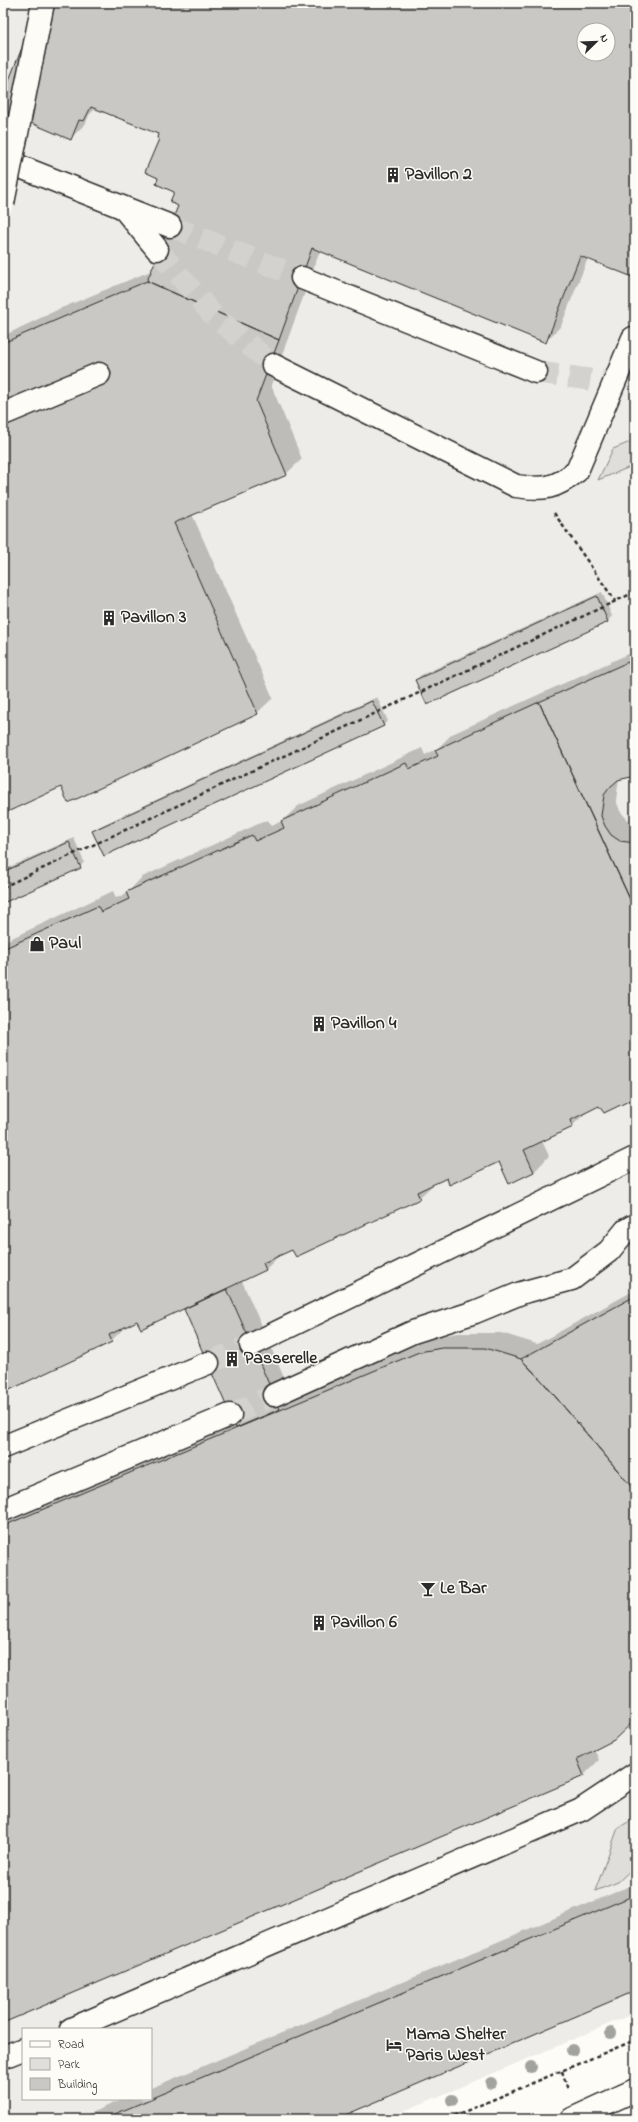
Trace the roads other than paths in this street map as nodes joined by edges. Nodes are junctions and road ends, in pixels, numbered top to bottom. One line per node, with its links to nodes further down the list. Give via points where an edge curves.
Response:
1 (43, 3): 3 (main road, bridge)
2 (3, 160): 4 (main road)
3 (3, 203)
4 (122, 207): 5 (main road); 6 (main road)
5 (170, 226)
6 (157, 249)
7 (302, 278): 10 (main road)
8 (633, 338): 9 (main road, via 577,471 562,483 538,489 516,486)
9 (273, 365)
10 (536, 372)
11 (99, 374): 12 (main road)
12 (3, 414)
13 (635, 1158): 15 (main road)
14 (635, 1225): 17 (main road, via 626,1230 609,1251 572,1279 521,1293 475,1312 413,1332)
15 (251, 1345)
16 (208, 1363): 19 (main road)
17 (274, 1395)
18 (230, 1415): 20 (main road)
19 (3, 1447)
20 (3, 1510)
21 (635, 1774): 22 (main road, via 581,1810)
22 (73, 2028)
23 (22, 2049): 24 (main road)
24 (3, 2057)
25 (635, 2090): 26 (main road)
26 (575, 2118)

